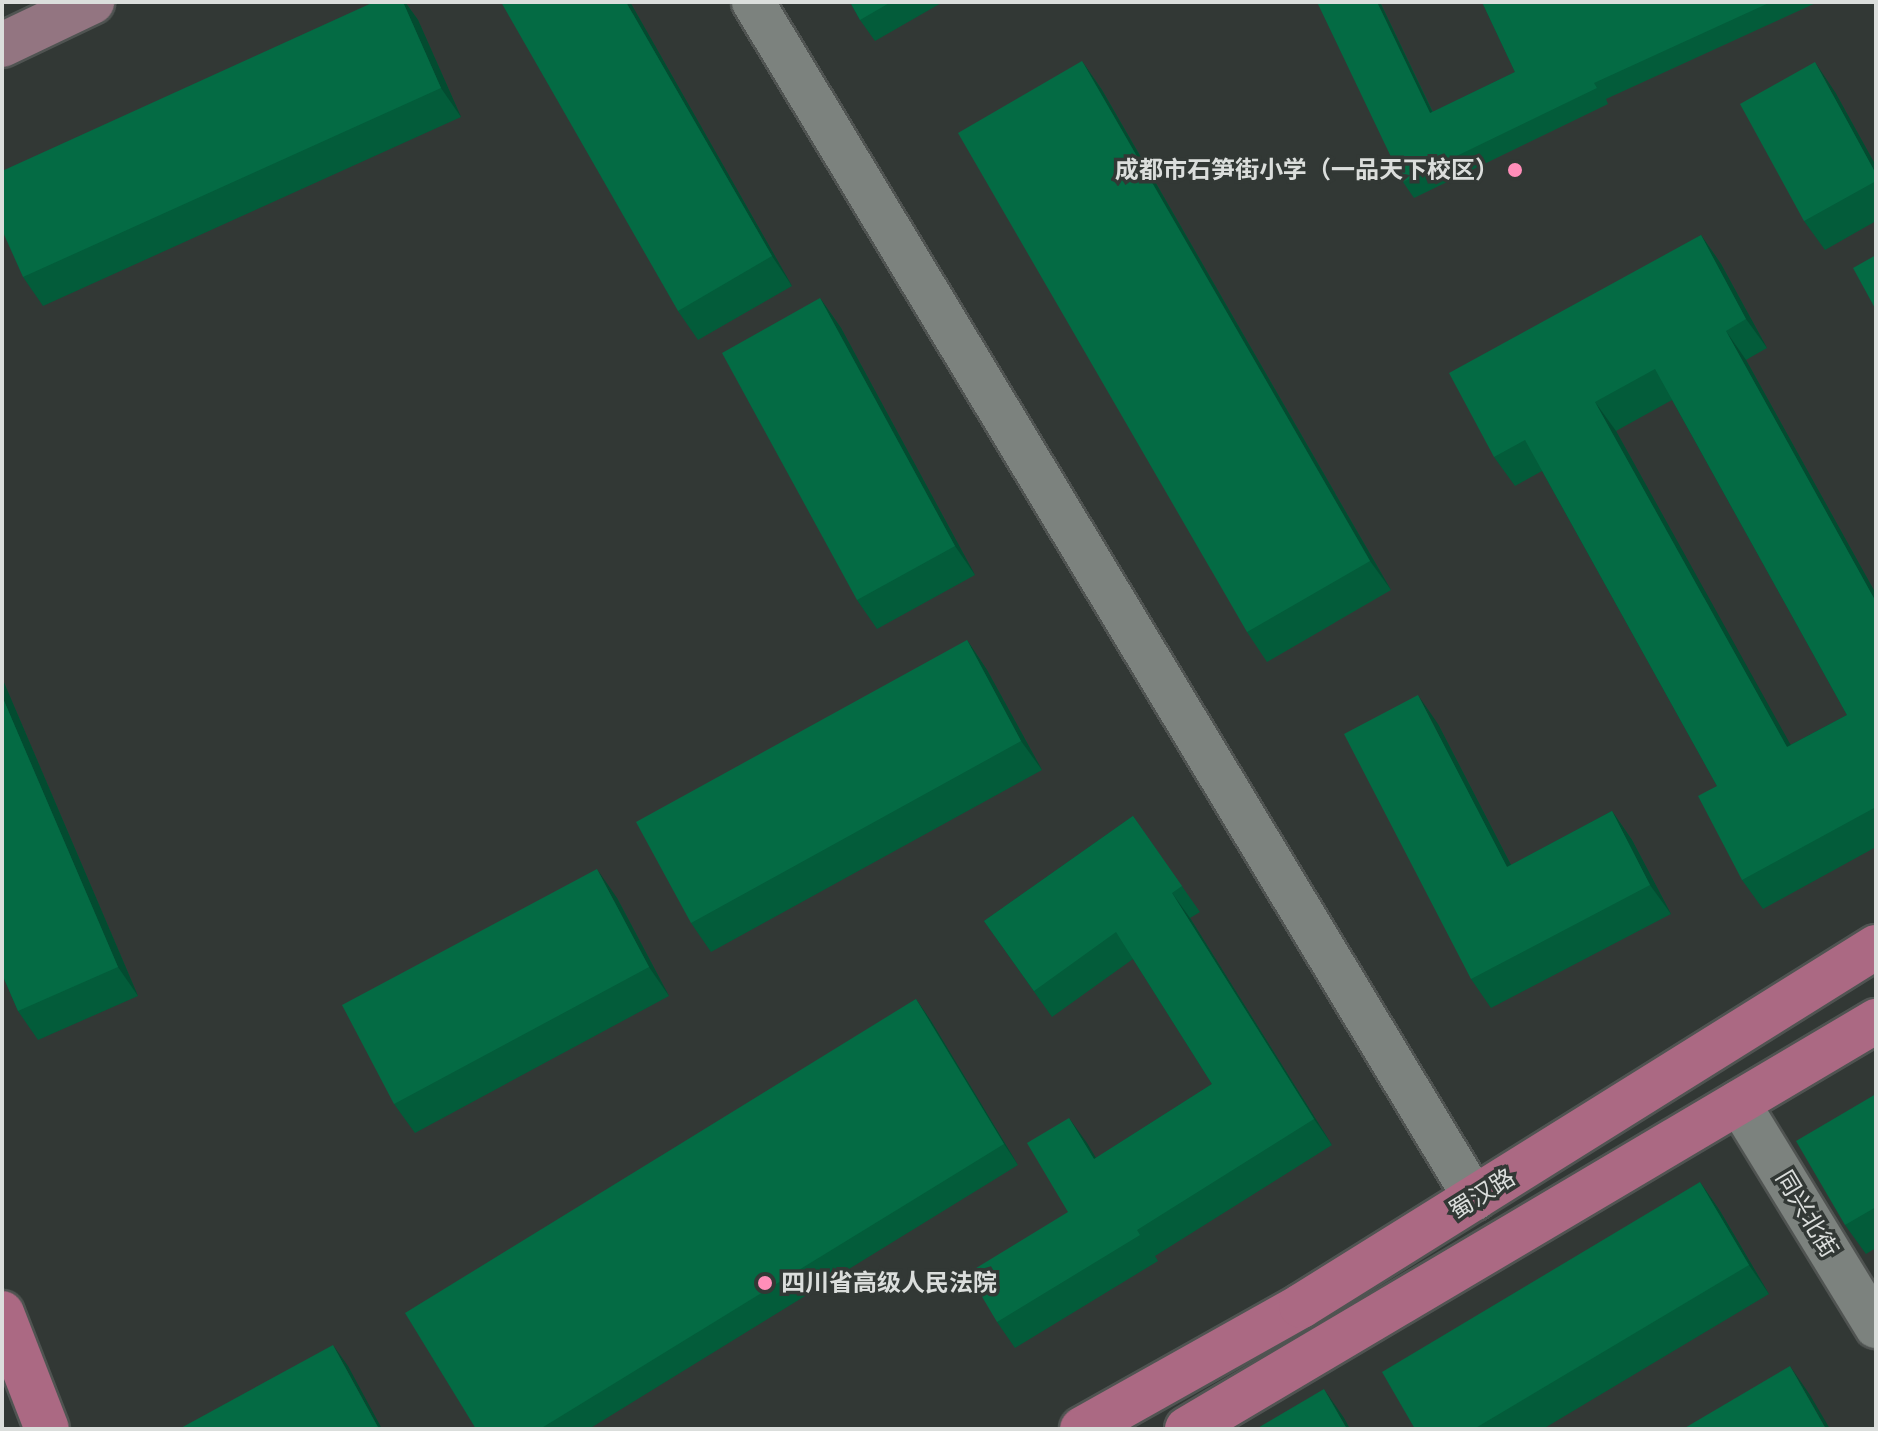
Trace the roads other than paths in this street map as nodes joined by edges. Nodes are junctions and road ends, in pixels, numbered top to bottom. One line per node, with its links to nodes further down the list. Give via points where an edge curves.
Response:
1 (92, 2): 3 (street)
2 (753, 2): 7 (street)
3 (2, 45)
4 (1876, 947): 7 (main road, 蜀汉路)
5 (1876, 1021): 6 (main road)
6 (1738, 1102): 9 (street, 同兴北街); 12 (main road)
7 (1475, 1199): 11 (main road, 蜀汉路, via 1301,1306)
8 (2, 1313): 10 (main road)
9 (1876, 1327)
10 (47, 1429)
11 (1082, 1429)
12 (1187, 1429)

